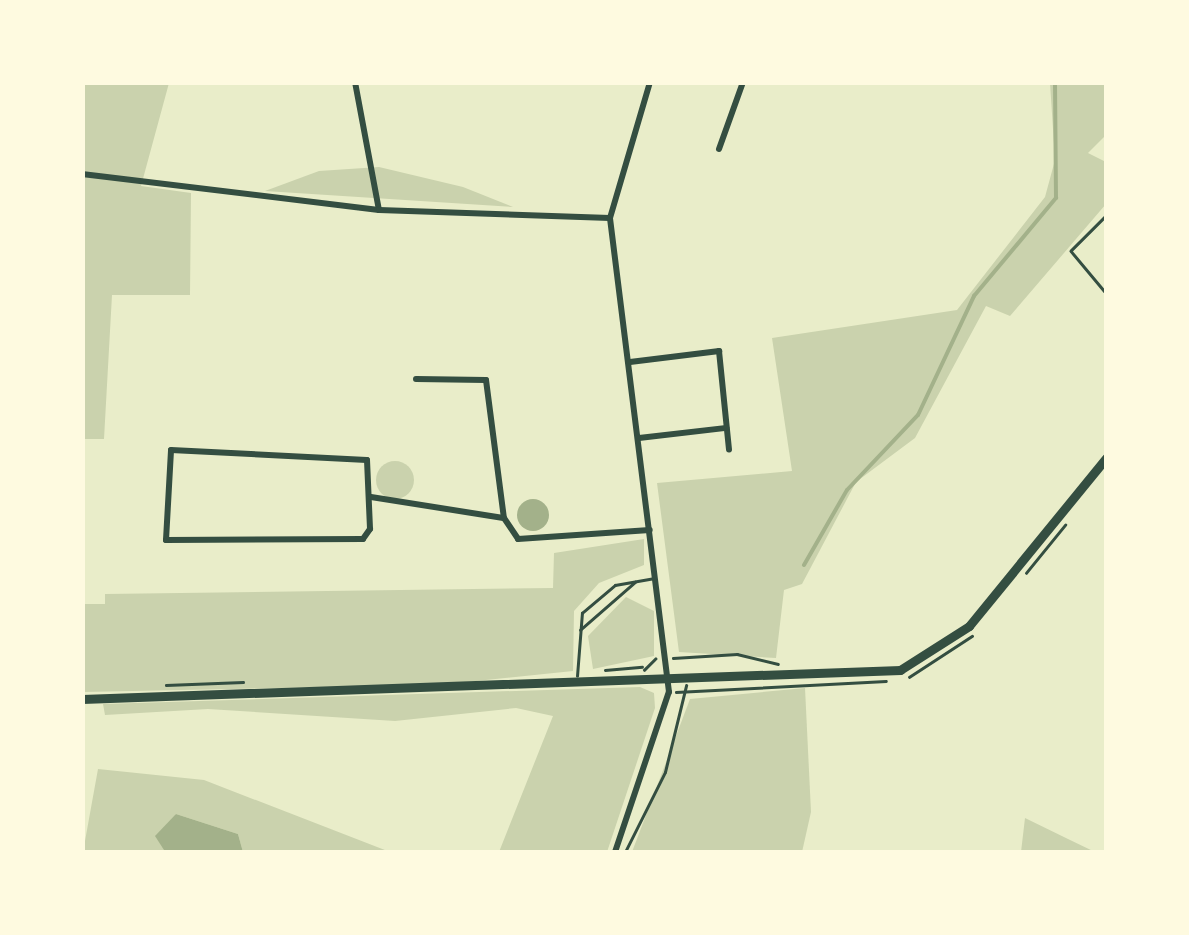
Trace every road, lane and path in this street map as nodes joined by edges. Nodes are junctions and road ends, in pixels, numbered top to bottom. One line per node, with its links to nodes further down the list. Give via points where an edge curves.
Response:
1 (355, 82): 6 (street)
2 (650, 82): 8 (street)
3 (743, 82): 4 (street)
4 (720, 149)
5 (82, 174): 6 (street)
6 (379, 210): 8 (street)
7 (1106, 216): 9 (lane, via 1071,251)
8 (610, 218): 10 (street)
9 (1106, 293)
10 (630, 362): 12 (street, via 719,351); 13 (street)
11 (416, 379): 17 (street, via 486,380)
12 (726, 428): 13 (street); 14 (street)
13 (639, 438): 18 (street)
14 (729, 449)
15 (1106, 458): 25 (main road, via 970,626 928,659 890,672)
16 (372, 497): 16 (street, via 367,460 171,450 160,532 175,543 363,540); 17 (street)
17 (504, 518): 18 (street, via 534,544)
18 (650, 530): 19 (street)
19 (656, 578): 20 (lane); 23 (street)
20 (636, 582): 21 (lane); 21 (lane, via 602,594)
21 (578, 632): 27 (lane)
22 (684, 657): 23 (path); 24 (path, via 737,654); 25 (path)
23 (666, 658): 26 (street); 28 (path, via 644,666)
24 (791, 665)
25 (686, 676): 26 (main road); 31 (path)
26 (669, 678): 28 (main road); 30 (street)
27 (577, 679): 28 (main road); 32 (main road, via 457,693)
28 (645, 681)
29 (798, 684): 31 (path, via 753,695)
30 (669, 692): 31 (path); 33 (street, via 656,754)
31 (687, 692): 34 (path, via 664,772)
32 (82, 700)
33 (615, 852)
34 (626, 852)

